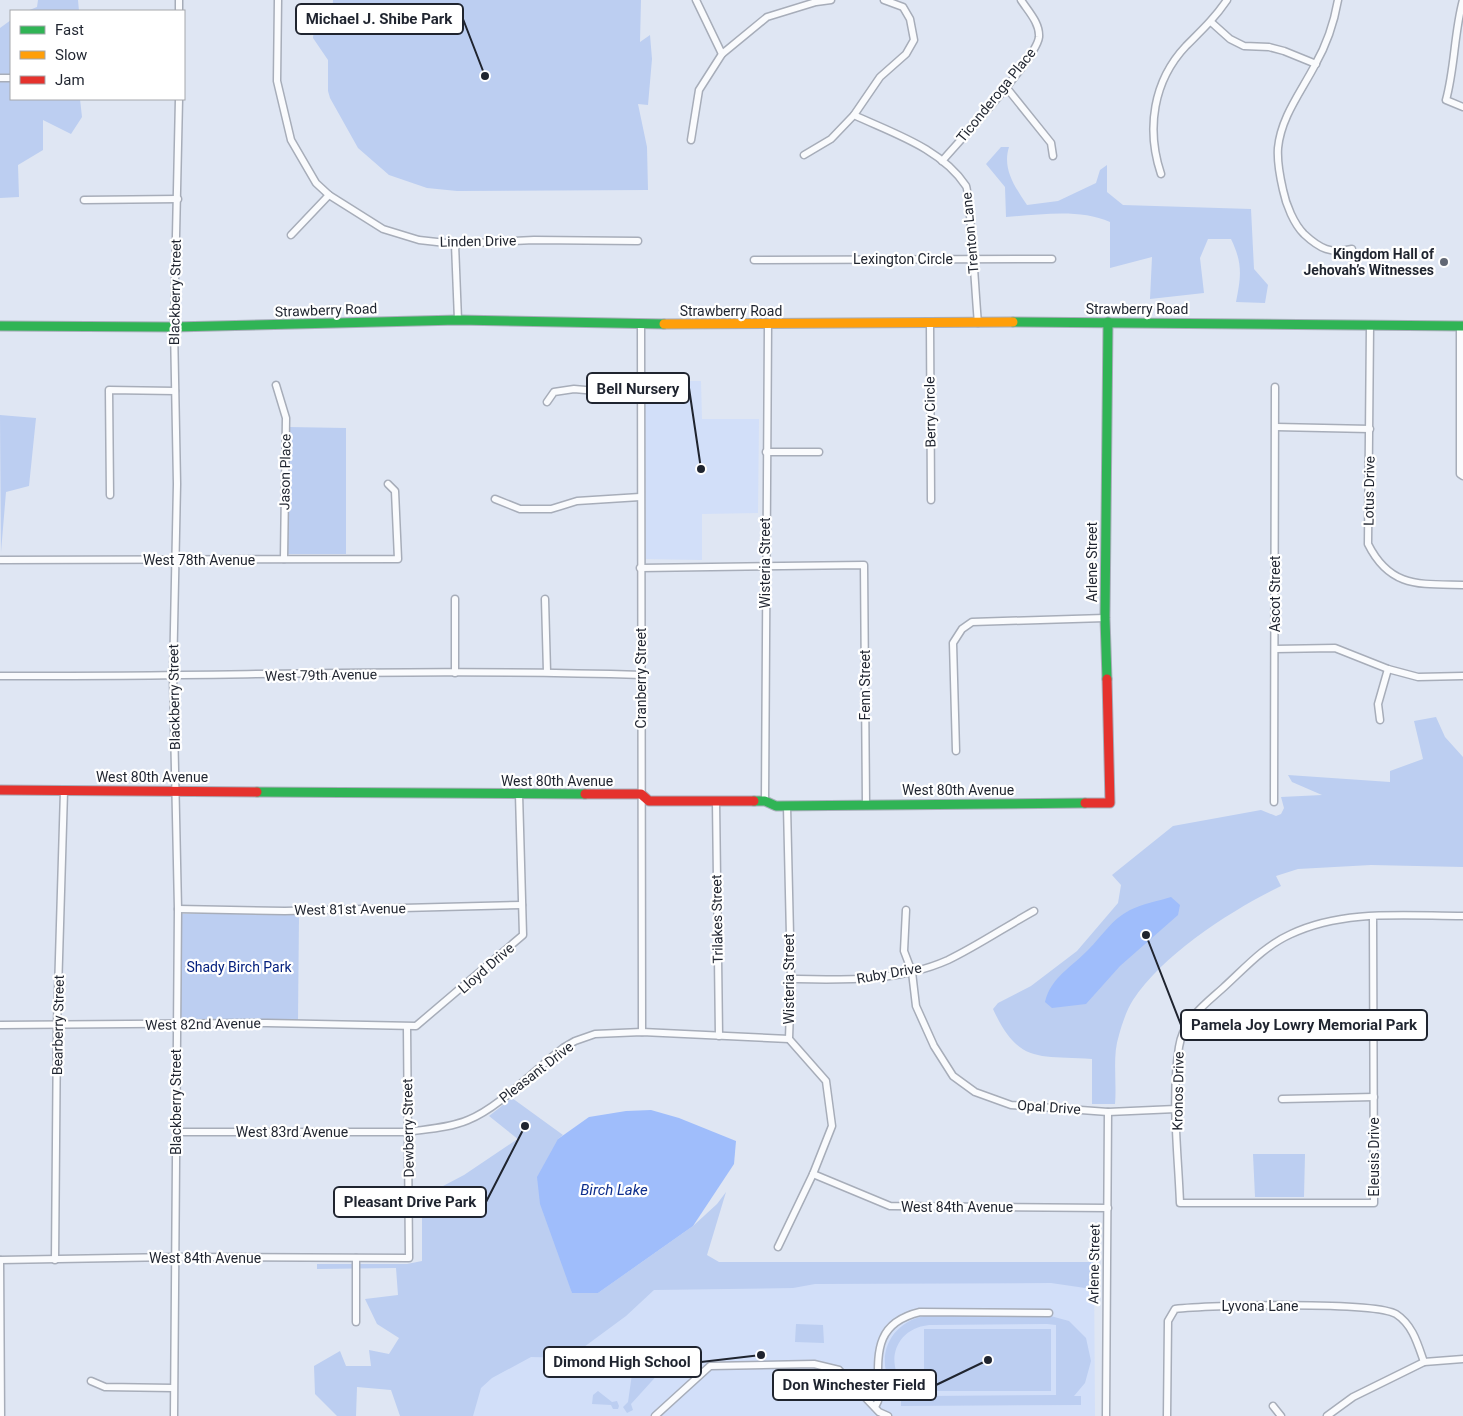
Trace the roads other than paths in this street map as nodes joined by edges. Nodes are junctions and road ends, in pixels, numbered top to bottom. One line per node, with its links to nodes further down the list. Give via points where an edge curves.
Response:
1 (278, 0): 21 (street, Linden Drive, via 277,81 291,140 316,183)
2 (696, 0): 10 (street)
3 (830, 0): 10 (street, via 767,17)
4 (884, 0): 15 (street, via 902,7 910,19 914,40 906,54 880,77)
5 (1021, 0): 12 (street, Ticonderoga Place, via 1039,28 1039,38 1036,48)
6 (1227, 0): 9 (street)
7 (1338, 0): 11 (street, via 1333,26)
8 (1463, 0): 14 (street, via 1453,74 1446,100)
9 (1212, 22): 11 (street, via 1230,39 1244,46 1284,50); 20 (street, via 1185,47 1171,67 1154,107 1152,142)
10 (722, 54): 16 (street, via 699,90)
11 (1316, 64): 27 (street, via 1293,102 1282,129 1278,148 1279,172 1285,200 1300,230 1326,251)
12 (1006, 87): 18 (street, via 1051,143); 19 (street, Ticonderoga Place)
13 (179, 100): 22 (street, Blackberry Street)
14 (1463, 107)
15 (854, 114): 17 (street, via 831,139); 19 (street, Trenton Lane, via 922,147)
16 (691, 140)
17 (804, 155)
18 (1053, 156)
19 (942, 161): 28 (street, Trenton Lane, via 967,187)
20 (1161, 174)
21 (329, 195): 24 (street); 26 (street, Linden Drive, via 383,229 419,240)
22 (178, 199): 23 (street); 40 (street, Blackberry Street)
23 (84, 200)
24 (291, 236)
25 (638, 241): 26 (street, Linden Drive, via 534,240)
26 (455, 244): 31 (street)
27 (1352, 249)
28 (972, 259): 29 (street, Lexington Circle); 30 (street, Lexington Circle); 33 (street, Trenton Lane)
29 (1052, 259)
30 (754, 260)
31 (458, 320): 34 (street, Strawberry Road); 40 (street, Strawberry Road)
32 (1108, 322): 33 (street, Strawberry Road); 38 (street, Strawberry Road); 65 (street, Arlene Street)
33 (978, 323): 35 (street, Strawberry Road)
34 (641, 324): 36 (street, Strawberry Road); 45 (street, Cranberry Street)
35 (930, 324): 36 (street, Strawberry Road); 56 (street, Berry Circle)
36 (768, 325): 49 (street, Wisteria Street)
37 (0, 326): 40 (street, Strawberry Road)
38 (1370, 326): 39 (street, Strawberry Road); 48 (street, Lotus Drive)
39 (1462, 326): 41 (street)
40 (174, 327): 44 (street, Blackberry Street)
41 (1462, 377): 51 (street, via 1460,474)
42 (276, 386): 57 (street, Jason Place, via 286,418)
43 (1276, 386): 47 (street, Ascot Street)
44 (174, 391): 53 (street, via 109,390); 59 (street, Blackberry Street)
45 (641, 395): 46 (street, via 574,389 554,392); 54 (street, Cranberry Street)
46 (547, 402)
47 (1276, 427): 48 (street); 66 (street, Ascot Street)
48 (1370, 429): 62 (street, Lotus Drive, via 1368,544 1376,559 1387,572 1398,578 1415,583)
49 (766, 452): 50 (street); 61 (street, Wisteria Street)
50 (819, 452)
51 (1463, 476)
52 (388, 484): 57 (street, West 78th Avenue, via 395,491 398,559)
53 (110, 496)
54 (640, 497): 55 (street, via 577,501 551,509 520,509); 60 (street, Cranberry Street)
55 (495, 499)
56 (931, 500)
57 (284, 559): 59 (street, West 78th Avenue)
58 (0, 560): 59 (street, West 78th Avenue)
59 (175, 560): 73 (street, Blackberry Street)
60 (640, 568): 61 (street); 70 (street, Cranberry Street)
61 (765, 568): 82 (street, Wisteria Street); 85 (street, Fenn Street, via 864,565)
62 (1463, 585)
63 (455, 599): 69 (street)
64 (545, 599): 68 (street)
65 (1105, 618): 75 (street, via 972,622 962,629 953,643); 84 (street, Arlene Street)
66 (1274, 649): 67 (street, via 1335,648); 83 (street, Ascot Street)
67 (1388, 669): 72 (street, via 1418,676); 74 (street, via 1378,704)
68 (547, 672): 69 (street, West 79th Avenue); 70 (street, West 79th Avenue)
69 (455, 673): 73 (street, West 79th Avenue)
70 (642, 675): 80 (street, Cranberry Street)
71 (0, 676): 73 (street, West 79th Avenue)
72 (1463, 676)
73 (173, 677): 78 (street, Blackberry Street)
74 (1380, 720)
75 (956, 751)
76 (0, 790): 77 (street, West 80th Avenue)
77 (64, 791): 78 (street, West 80th Avenue); 97 (street, Bearberry Street)
78 (177, 791): 79 (street, West 80th Avenue); 88 (street, Blackberry Street)
79 (519, 794): 80 (street, West 80th Avenue); 87 (street, Lloyd Drive)
80 (641, 794): 81 (street, West 80th Avenue, via 649,801); 99 (street, Cranberry Street)
81 (716, 801): 82 (street, West 80th Avenue); 100 (street, Trilakes Street)
82 (765, 801): 86 (street, West 80th Avenue)
83 (1274, 802)
84 (1110, 803): 85 (street, West 80th Avenue)
85 (866, 804): 86 (street, West 80th Avenue)
86 (787, 806): 94 (street, Wisteria Street)
87 (522, 905): 88 (street, West 81st Avenue, via 285,911); 98 (street, Lloyd Drive, via 524,936 433,1013 416,1026)
88 (178, 909): 96 (street, Blackberry Street)
89 (906, 910): 93 (street, Opal Drive, via 904,951)
90 (1034, 912): 93 (street, Ruby Drive, via 948,959)
91 (1373, 916): 92 (street, Kronos Drive); 102 (street, Eleusis Drive); 104 (street, Kronos Drive, via 1348,916 1290,934 1248,964 1190,1018 1179,1046)
92 (1463, 916)
93 (912, 972): 94 (street, Ruby Drive, via 854,980); 105 (street, Opal Drive, via 916,1006 934,1046 954,1076 975,1092 1011,1104)
94 (790, 978): 101 (street, Wisteria Street)
95 (0, 1024): 97 (street, West 82nd Avenue)
96 (176, 1024): 97 (street, West 82nd Avenue); 98 (street, West 82nd Avenue); 106 (street, Blackberry Street)
97 (57, 1025): 116 (street, Bearberry Street)
98 (407, 1027): 107 (street, Dewberry Street)
99 (642, 1032): 100 (street, Pleasant Drive); 107 (street, Pleasant Drive, via 595,1034 575,1040 485,1111 446,1126)
100 (719, 1036): 101 (street, Pleasant Drive)
101 (789, 1039): 108 (street, Wisteria Street, via 826,1081 832,1126)
102 (1374, 1097): 103 (street); 109 (street, Eleusis Drive, via 1374,1203)
103 (1282, 1098)
104 (1176, 1109): 105 (street, Opal Drive); 109 (street, Kronos Drive)
105 (1108, 1112): 110 (street, Arlene Street)
106 (176, 1132): 107 (street, West 83rd Avenue); 112 (street, Blackberry Street)
107 (407, 1132): 114 (street, Dewberry Street)
108 (813, 1174): 110 (street, West 84th Avenue, via 890,1206); 111 (street, Wisteria Street)
109 (1180, 1203)
110 (1108, 1208): 129 (street, Arlene Street)
111 (778, 1247)
112 (174, 1257): 113 (street, West 84th Avenue); 116 (street, West 84th Avenue); 122 (street, Blackberry Street)
113 (356, 1258): 114 (street, West 84th Avenue); 118 (street)
114 (409, 1258)
115 (0, 1260): 116 (street, West 84th Avenue); 125 (street)
116 (55, 1260)
117 (1048, 1313): 124 (street, via 920,1312 903,1316 888,1328 880,1341 878,1401)
118 (356, 1322)
119 (1463, 1358): 120 (street)
120 (1424, 1362): 130 (street, Lyvona Lane, via 1415,1335 1396,1314 1365,1306 1176,1309 1168,1321); 132 (street, via 1353,1398)
121 (91, 1381): 122 (street, via 105,1387)
122 (174, 1388): 126 (street, Blackberry Street)
123 (1273, 1406): 131 (street)
124 (875, 1407): 127 (street, via 838,1370 814,1364 710,1366); 128 (street)
125 (1, 1416)
126 (174, 1416)
127 (655, 1416)
128 (888, 1416)
129 (1106, 1416)
130 (1167, 1416)
131 (1281, 1416)
132 (1327, 1416)

